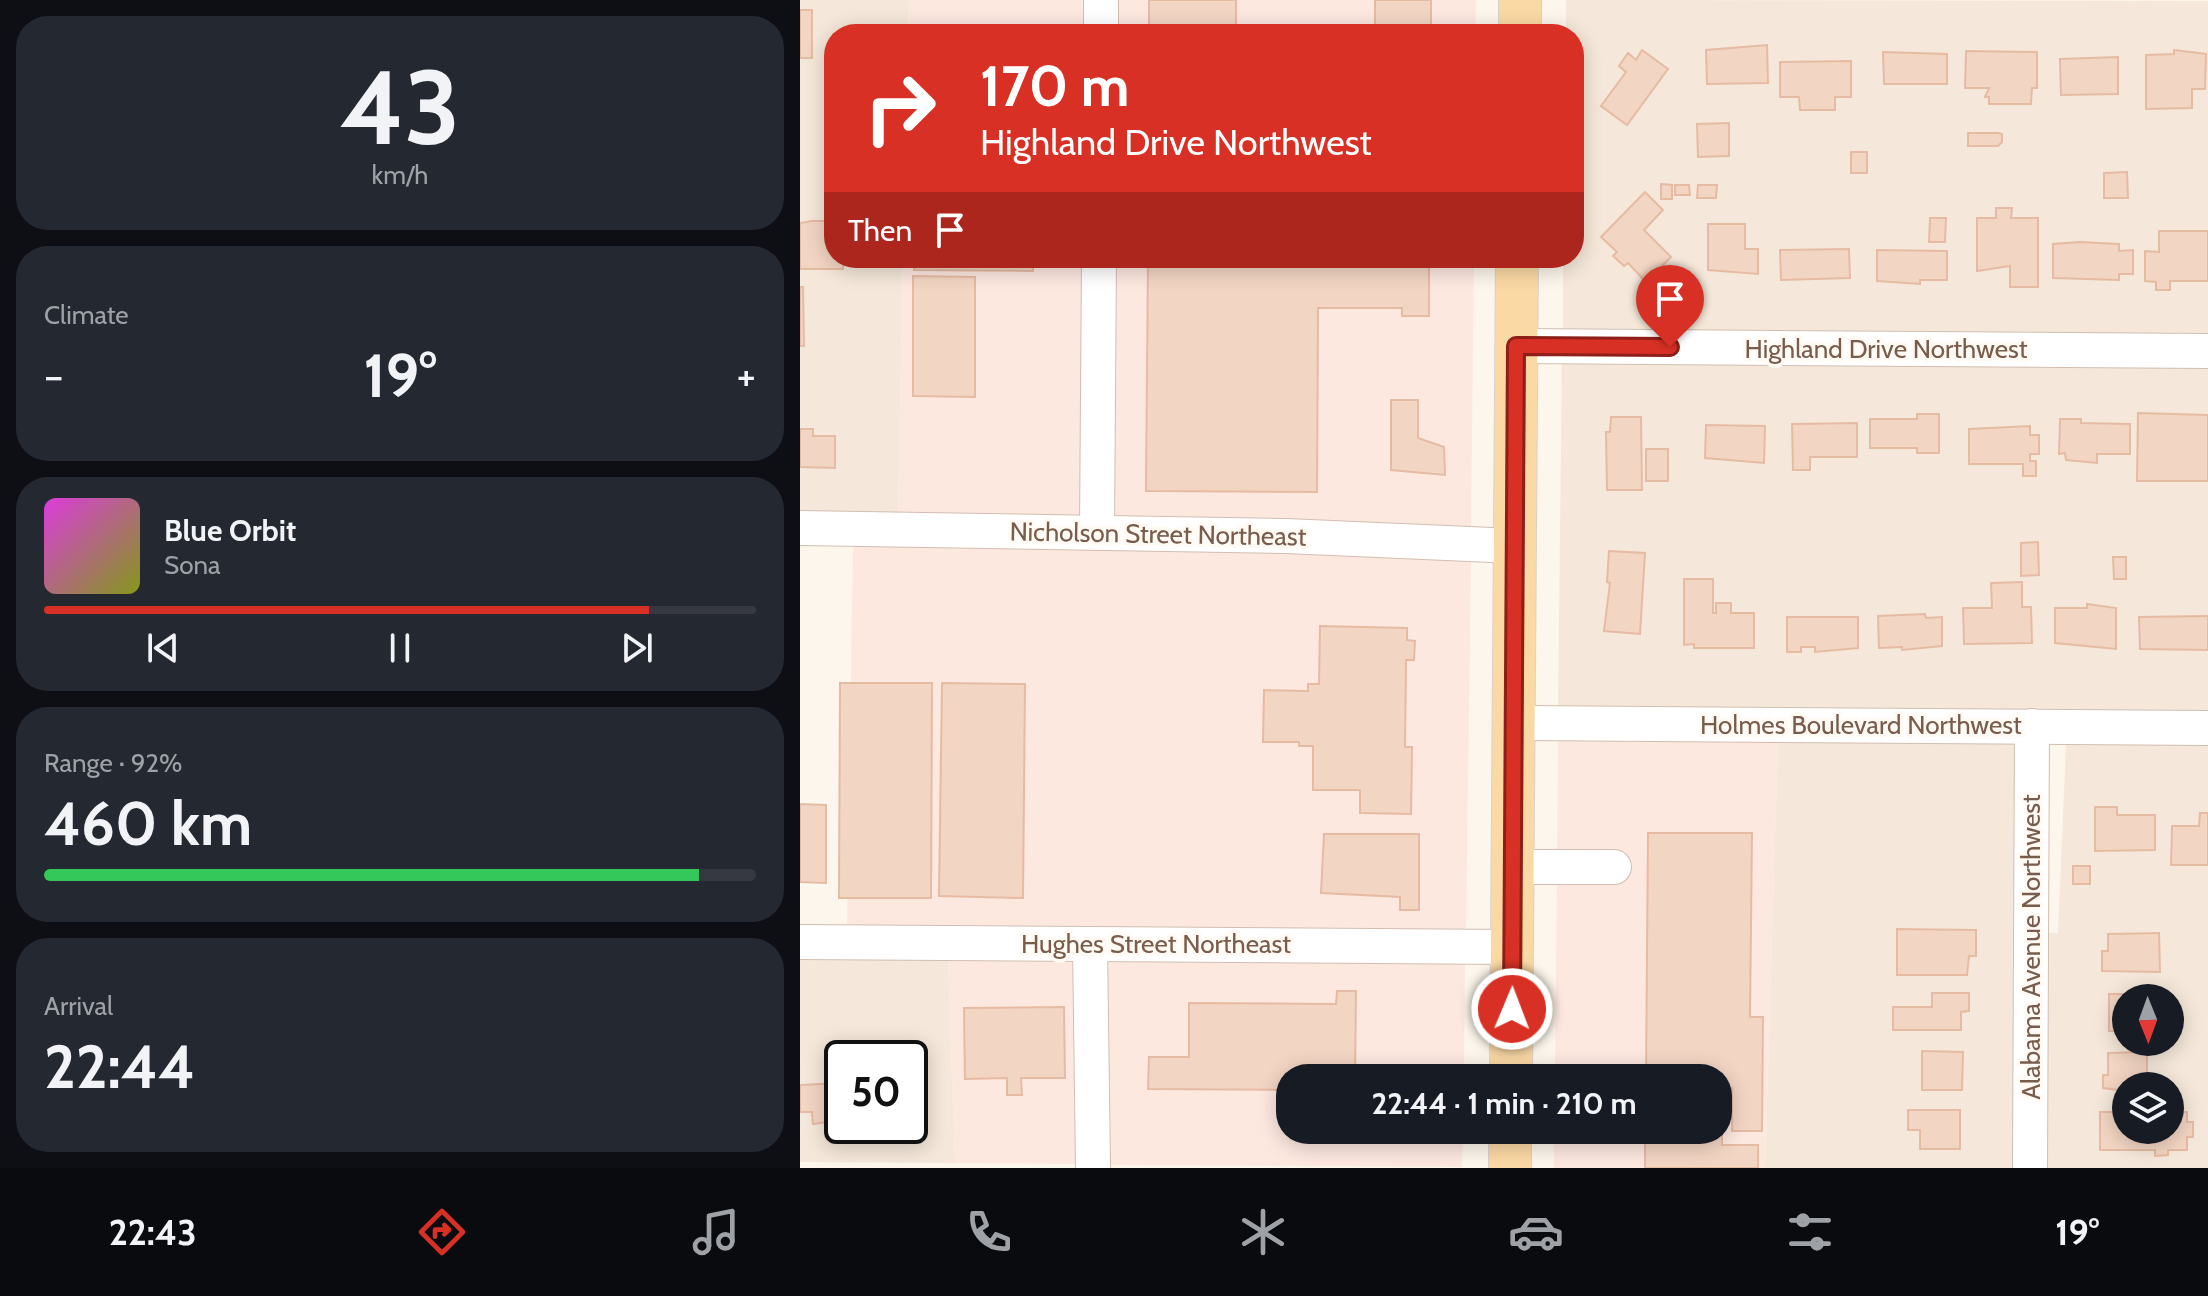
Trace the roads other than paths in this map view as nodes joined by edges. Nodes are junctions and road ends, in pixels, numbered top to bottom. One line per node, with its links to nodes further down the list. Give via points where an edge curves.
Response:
1 (1101, 0): 3 (street)
2 (1520, 0): 4 (main road)
3 (1101, 24)
4 (1520, 24)
5 (1099, 268): 10 (street)
6 (1517, 268): 7 (main road)
7 (1516, 346): 8 (street, Highland Drive Northwest); 11 (main road)
8 (2208, 351)
9 (800, 528): 10 (street, Nicholson Street Northeast)
10 (1097, 532): 11 (street, Nicholson Street Northeast)
11 (1515, 546): 12 (main road)
12 (1514, 723): 13 (street, Holmes Boulevard Northwest); 15 (main road)
13 (2032, 726): 14 (street, Holmes Boulevard Northwest); 24 (street, Alabama Avenue Northwest)
14 (2208, 728)
15 (1513, 867): 16 (street); 19 (main road)
16 (1614, 867)
17 (800, 942): 18 (street, Hughes Street Northeast)
18 (1090, 944): 19 (street, Hughes Street Northeast); 22 (street)
19 (1512, 947): 20 (main road)
20 (1511, 1064)
21 (1510, 1144): 23 (main road)
22 (1093, 1168)
23 (1510, 1168)
24 (2030, 1168)

